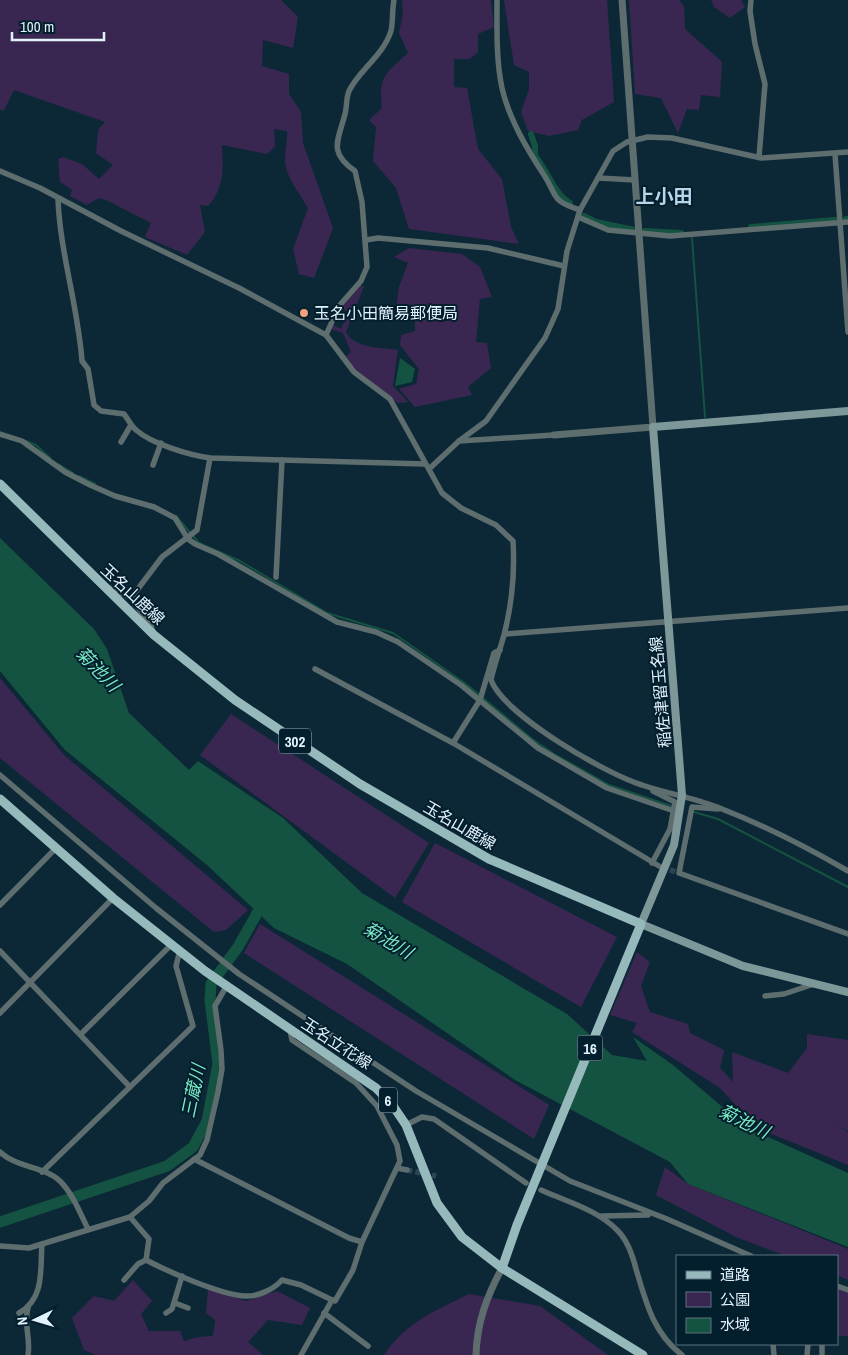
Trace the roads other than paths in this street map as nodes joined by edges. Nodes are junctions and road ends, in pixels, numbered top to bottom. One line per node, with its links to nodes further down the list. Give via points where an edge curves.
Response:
1 (394, 0): 18 (street, via 391,29 377,56 349,92 336,147 342,162 355,171)
2 (497, 0): 13 (street, via 502,89 518,131 554,196 560,203)
3 (622, 0): 5 (street)
4 (751, 0): 8 (street, via 754,36 765,84)
5 (632, 140): 8 (street, via 672,138); 10 (street, via 613,151); 11 (street)
6 (848, 152): 7 (street)
7 (835, 154): 8 (street); 15 (street)
8 (759, 158)
9 (0, 172): 12 (street)
10 (598, 178): 11 (street); 13 (street)
11 (635, 180): 17 (street)
12 (58, 199): 21 (street, via 239,288); 23 (street, via 82,361 88,369 94,405 101,411 124,414)
13 (580, 210): 14 (street)
14 (578, 217): 17 (street, via 608,230); 19 (street)
15 (841, 222): 16 (street); 17 (street, via 670,236); 20 (street)
16 (848, 222)
17 (640, 234): 24 (street)
18 (366, 240): 19 (street, via 378,238 488,248); 21 (street, via 367,267 361,281 339,306)
19 (564, 266): 27 (street, via 558,309 545,338 486,421)
20 (848, 332)
21 (326, 336): 33 (street, via 354,372 390,400)
22 (848, 411): 24 (main road)
23 (131, 425): 28 (street); 29 (street)
24 (653, 427): 26 (street); 40 (main road, 稲佐津留玉名線)
25 (0, 434): 35 (street, via 22,441 64,472 90,485 154,507 175,518)
26 (554, 435): 27 (street)
27 (459, 441): 33 (street)
28 (121, 442)
29 (161, 443): 30 (street); 32 (street)
30 (210, 458): 31 (street); 35 (street, via 201,518)
31 (282, 460): 33 (street); 36 (street)
32 (153, 465)
33 (427, 467): 41 (street, via 442,493 496,525 513,540 513,583)
34 (0, 484): 37 (main road, 玉名山鹿線 / 302)
35 (188, 539): 38 (street, via 162,557); 45 (street, via 337,622 376,632 398,642)
36 (276, 577)
37 (103, 586): 38 (street); 42 (main road, 玉名山鹿線 / 302)
38 (131, 598): 42 (street, via 151,625)
39 (848, 608): 40 (street)
40 (668, 623): 41 (street); 49 (main road, 稲佐津留玉名線)
41 (505, 634): 43 (street)
42 (154, 635): 57 (main road, 玉名山鹿線 / 302, via 235,700 360,784 489,859)
43 (500, 650): 45 (street, via 494,653); 48 (street, via 491,680 501,696 530,721 581,755)
44 (315, 669): 46 (street)
45 (480, 700): 46 (street); 52 (street, via 538,748 607,788)
46 (453, 743): 52 (street, via 655,864)
47 (0, 775): 74 (street, via 231,968 416,1091)
48 (641, 785): 49 (street); 52 (street, via 675,802)
49 (682, 794): 51 (street); 57 (main road, 稲佐津留玉名線, via 674,845)
50 (0, 799): 53 (main road, 玉名立花線 / 6)
51 (722, 809): 54 (street); 58 (street, via 692,807 679,873)
52 (674, 811)
53 (56, 848): 55 (main road, 玉名立花線 / 6); 56 (street)
54 (848, 871)
55 (113, 898): 59 (main road, 玉名立花線 / 6); 62 (street)
56 (0, 905)
57 (641, 924): 63 (main road, 302, via 743,966); 74 (main road, 16)
58 (848, 934)
59 (172, 944): 60 (main road, 玉名立花線 / 6); 69 (street)
60 (180, 950): 64 (main road, 玉名立花線 / 6); 70 (street, via 176,966 194,1026)
61 (0, 951): 62 (street)
62 (29, 981): 67 (street); 69 (street)
63 (814, 984): 65 (main road, 302); 66 (street, via 784,994)
64 (226, 987): 68 (main road, 玉名立花線 / 6); 73 (street, via 215,1006 222,1069 218,1092 207,1140)
65 (848, 992)
66 (765, 996)
67 (0, 1013)
68 (290, 1031): 71 (main road, 玉名立花線 / 6, via 376,1088); 75 (street, via 292,1040 356,1083 377,1106 397,1145 400,1161)
69 (81, 1034): 70 (street)
70 (130, 1087): 77 (street)
71 (406, 1125): 78 (street, via 422,1118 434,1119); 89 (main road, 玉名立花線 / 6, via 437,1202 462,1237)
72 (0, 1152): 77 (street, via 7,1159)
73 (194, 1159): 82 (street, via 163,1183); 84 (street)
74 (543, 1163): 80 (street, via 570,1181); 89 (main road, 16)
75 (397, 1168): 76 (street); 84 (street)
76 (407, 1170)
77 (42, 1172): 83 (street, via 59,1180)
78 (526, 1183)
79 (541, 1190): 81 (street)
80 (652, 1215): 81 (street); 87 (street)
81 (602, 1216): 104 (street, via 620,1233 628,1247 650,1316 668,1342)
82 (130, 1217): 83 (street); 88 (street, via 149,1239)
83 (88, 1229): 85 (street)
84 (362, 1242): 92 (street, via 344,1290 335,1301)
85 (42, 1244): 86 (street, via 23,1249); 94 (street, via 39,1287)
86 (0, 1246)
87 (749, 1255)
88 (146, 1260): 90 (street); 91 (street)
89 (502, 1268): 102 (street, via 480,1317); 103 (main road, 玉名立花線 / 6)
90 (182, 1276): 92 (street, via 244,1296 259,1294 282,1280 302,1285); 93 (street)
91 (124, 1280)
92 (332, 1300): 98 (street)
93 (175, 1303): 95 (street); 97 (street)
94 (28, 1308): 96 (street); 100 (street, via 26,1315 31,1341)
95 (188, 1308)
96 (19, 1313)
97 (166, 1313)
98 (324, 1313): 99 (street); 101 (street)
99 (368, 1346)
100 (28, 1355)
101 (300, 1355)
102 (476, 1355)
103 (643, 1355)
104 (682, 1355)

